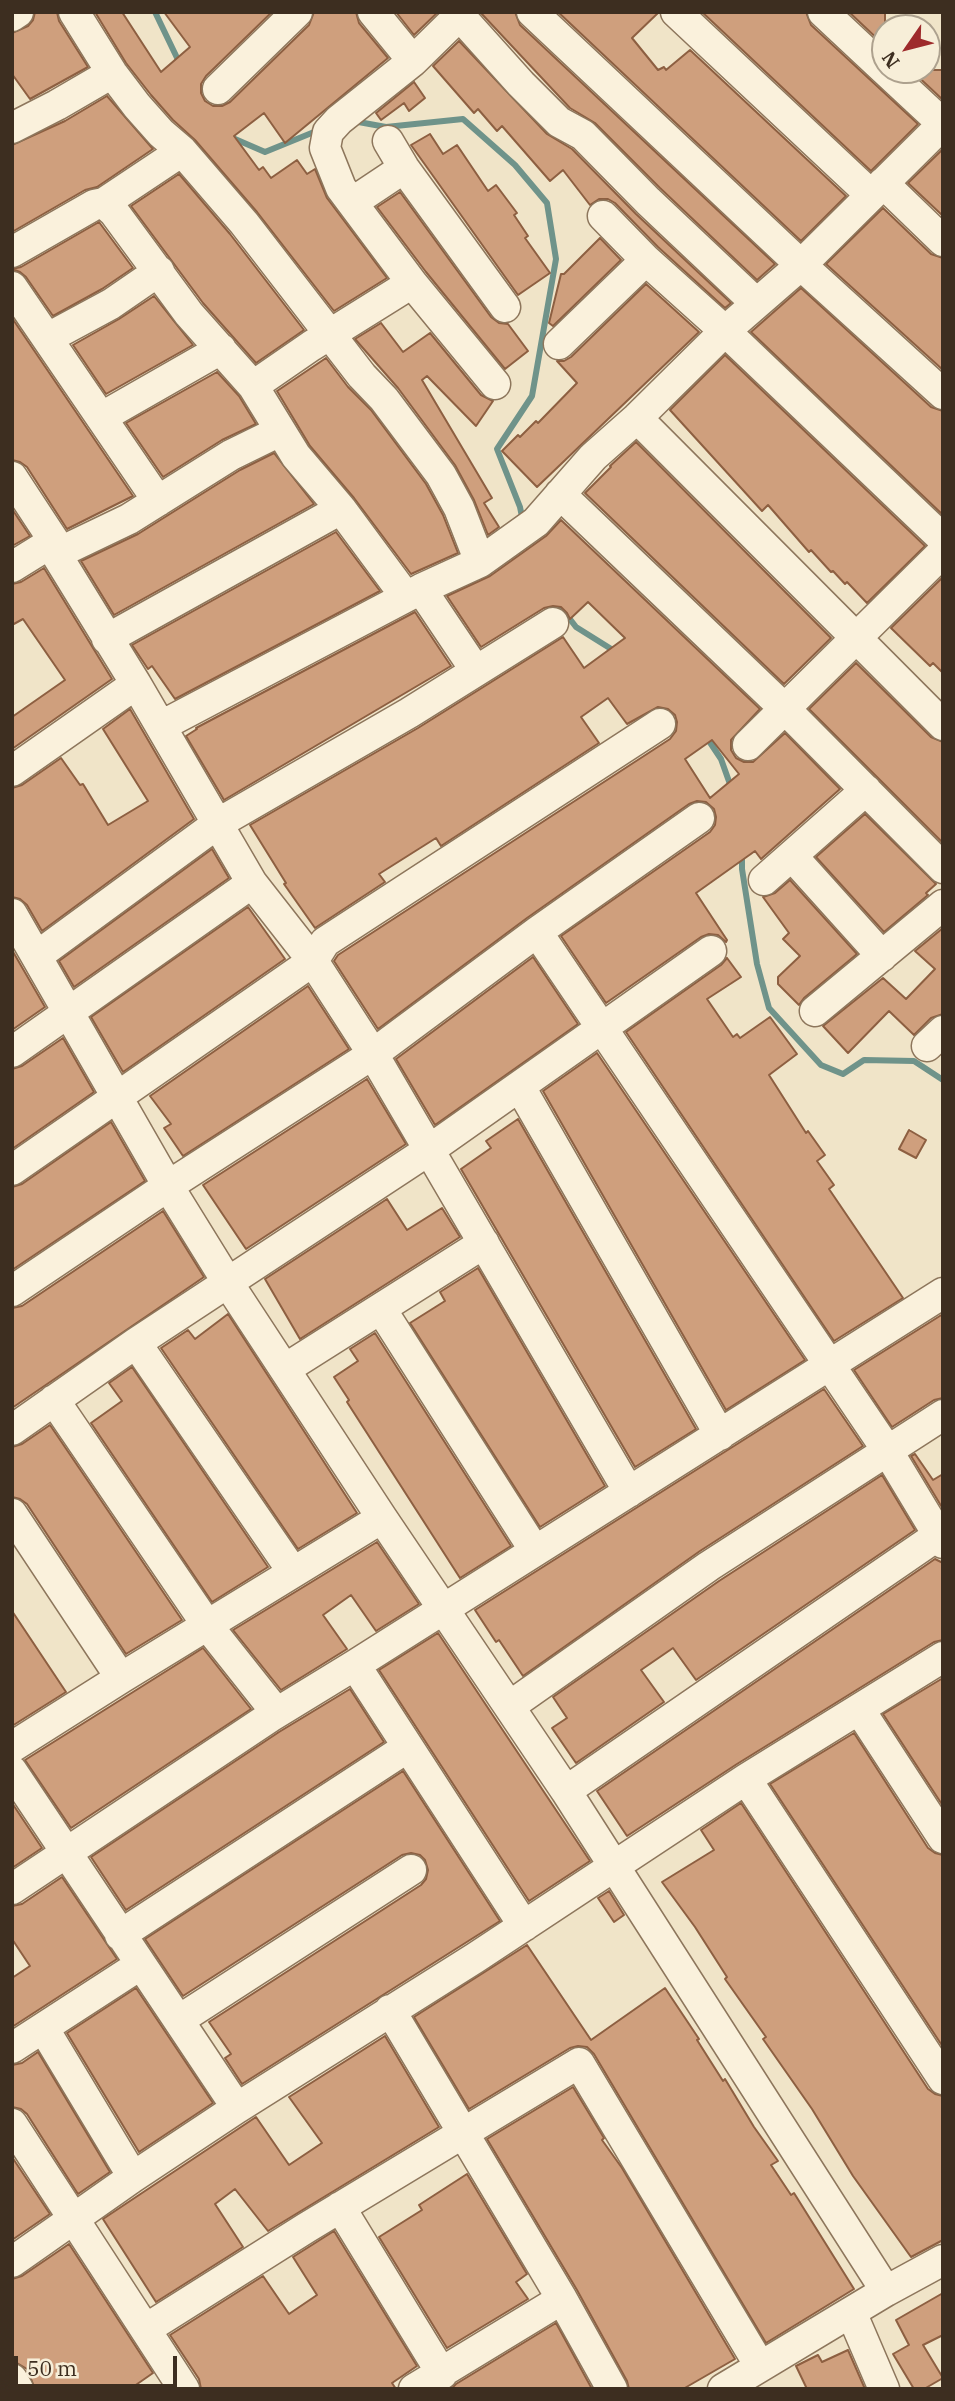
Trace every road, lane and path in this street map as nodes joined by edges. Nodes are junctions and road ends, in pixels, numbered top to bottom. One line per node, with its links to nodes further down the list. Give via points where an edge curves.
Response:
1 (18, 12): 9 (street)
2 (74, 12): 12 (street)
3 (297, 12): 14 (street)
4 (373, 12): 11 (street)
5 (532, 12): 27 (street)
6 (676, 12): 20 (street)
7 (823, 12): 10 (street)
8 (461, 14): 11 (street); 31 (street, via 520,84 559,121 583,135)
9 (12, 16)
10 (871, 57)
11 (413, 61): 21 (street, via 328,132 325,148 341,188)
12 (112, 73): 15 (street); 18 (street, via 161,133)
13 (900, 84): 16 (street)
14 (218, 89)
15 (13, 124)
16 (943, 124): 20 (street)
17 (388, 141): 19 (street)
18 (182, 151): 22 (street); 34 (street)
19 (404, 168): 21 (street); 32 (street)
20 (877, 188): 24 (street); 27 (street)
21 (353, 202): 29 (street)
22 (104, 203): 25 (street); 28 (street)
23 (603, 216): 26 (street)
24 (943, 241)
25 (12, 252)
26 (646, 260): 33 (street); 36 (street)
27 (801, 265): 31 (street); 40 (street)
28 (159, 271): 35 (street); 37 (street)
29 (412, 283): 34 (street); 38 (street)
30 (12, 287): 35 (street)
31 (756, 303): 33 (street)
32 (505, 307)
33 (725, 331): 42 (street); 48 (street)
34 (332, 334): 39 (street); 51 (street, via 441,475)
35 (48, 338): 41 (street)
36 (559, 344)
37 (221, 349): 39 (street); 41 (street)
38 (495, 384)
39 (253, 386): 43 (street)
40 (943, 394)
41 (103, 417): 46 (street)
42 (637, 418): 45 (street); 55 (street)
43 (280, 430): 46 (street); 47 (street)
44 (12, 477): 49 (street)
45 (560, 494): 51 (street, via 536,522); 59 (street)
46 (158, 501): 49 (street, via 129,519)
47 (341, 509): 53 (street); 56 (street)
48 (943, 539)
49 (55, 548): 52 (street); 56 (street)
50 (943, 552): 55 (street)
51 (480, 562): 53 (street)
52 (12, 567)
53 (414, 593): 57 (street); 62 (street)
54 (553, 623): 57 (street)
55 (855, 638): 59 (street); 61 (street)
56 (107, 639): 58 (street)
57 (476, 671): 67 (street)
58 (136, 684): 62 (street); 64 (street)
59 (785, 709): 63 (street); 65 (street)
60 (660, 724): 78 (street, via 325,942)
61 (943, 724)
62 (160, 726): 67 (street)
63 (748, 745)
64 (12, 771)
65 (866, 790): 68 (street); 69 (street)
66 (699, 818): 74 (street)
67 (217, 824): 71 (street); 76 (street)
68 (792, 856): 70 (street); 77 (street)
69 (943, 868)
70 (764, 880)
71 (251, 883): 78 (street); 80 (street)
72 (943, 905): 77 (street)
73 (15, 925): 76 (street)
74 (537, 932): 81 (street); 83 (street)
75 (711, 951): 81 (street)
76 (37, 956): 80 (street)
77 (881, 956): 79 (street)
78 (313, 961): 83 (street); 85 (street)
79 (815, 1011)
80 (68, 1014): 82 (street); 85 (street)
81 (603, 1029): 84 (street); 95 (street)
82 (12, 1052)
83 (373, 1054): 86 (street); 88 (street)
84 (520, 1087): 86 (street); 100 (street)
85 (119, 1097): 87 (street); 88 (street)
86 (429, 1150): 89 (street); 90 (street)
87 (12, 1170)
88 (168, 1186): 90 (street); 91 (street)
89 (484, 1243): 93 (street); 102 (street)
90 (228, 1283): 94 (street); 96 (street)
91 (12, 1291)
92 (943, 1293): 95 (street)
93 (381, 1309): 96 (street); 106 (street)
94 (136, 1343): 97 (street); 107 (street)
95 (828, 1366): 100 (street); 101 (street)
96 (285, 1369): 104 (street)
97 (54, 1400): 99 (street); 109 (street)
98 (943, 1415): 101 (street)
99 (12, 1430)
100 (720, 1435): 102 (street)
101 (887, 1450): 105 (street); 113 (street, via 709,1566)
102 (629, 1492): 106 (street)
103 (12, 1514): 112 (street)
104 (382, 1518): 107 (street); 108 (street)
105 (941, 1537): 120 (street)
106 (535, 1551): 108 (street)
107 (293, 1572): 109 (street)
108 (443, 1609): 111 (street); 113 (street)
109 (208, 1625): 112 (street); 115 (street)
110 (943, 1657): 114 (street)
111 (355, 1665): 115 (street); 117 (street)
112 (121, 1678): 116 (street)
113 (510, 1706): 120 (street)
114 (859, 1709): 119 (street); 121 (street)
115 (276, 1712): 123 (street)
116 (12, 1747)
117 (408, 1747): 127 (street); 128 (street)
118 (12, 1771): 123 (street)
119 (746, 1779): 124 (street); 134 (street)
120 (566, 1791): 124 (street)
121 (934, 1807): 122 (street)
122 (943, 1838)
123 (68, 1853): 126 (street); 128 (street)
124 (615, 1868): 127 (street); 143 (street)
125 (411, 1870): 131 (street)
126 (12, 1889)
127 (524, 1926): 130 (street)
128 (120, 1935): 129 (street)
129 (140, 1965): 131 (street); 132 (street)
130 (390, 2011): 135 (street); 137 (street)
131 (179, 2020): 135 (street)
132 (44, 2029): 133 (street); 138 (street)
133 (12, 2048)
134 (943, 2079)
135 (237, 2108): 138 (street)
136 (12, 2124): 140 (street)
137 (464, 2133): 139 (street); 144 (street); 147 (street, via 579,2063)
138 (133, 2177): 140 (street)
139 (340, 2207): 146 (street); 148 (street)
140 (72, 2219): 142 (street); 146 (street)
141 (943, 2260): 143 (street)
142 (12, 2262)
143 (886, 2291): 145 (street)
144 (562, 2300): 148 (street); 153 (street)
145 (852, 2312): 147 (street); 155 (street)
146 (146, 2329): 151 (street)
147 (760, 2366): 154 (street)
148 (442, 2374): 152 (street)
149 (12, 2379): 150 (street)
150 (18, 2389)
151 (184, 2389)
152 (414, 2389)
153 (612, 2389)
154 (723, 2389)
155 (884, 2389)

